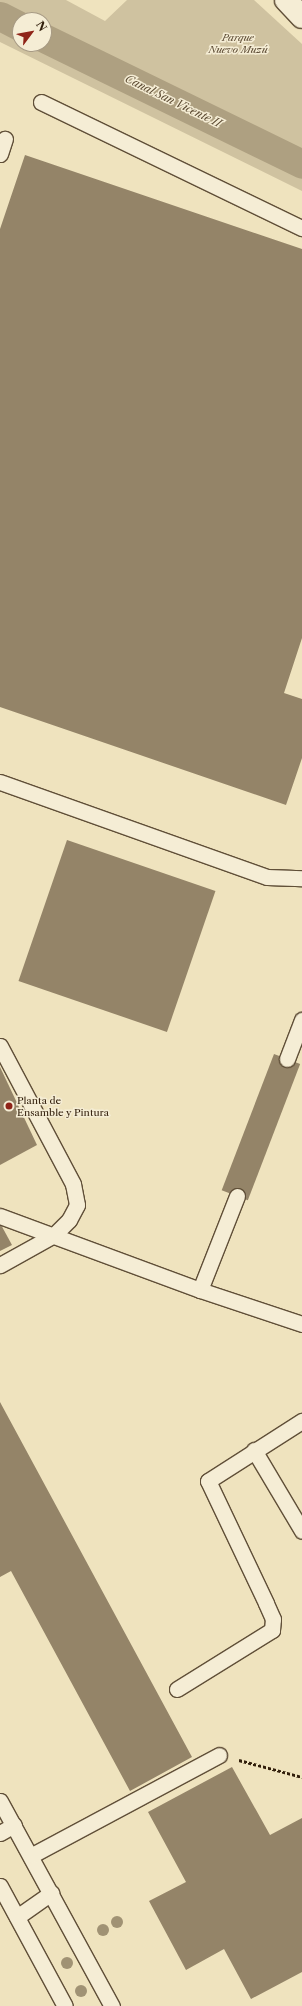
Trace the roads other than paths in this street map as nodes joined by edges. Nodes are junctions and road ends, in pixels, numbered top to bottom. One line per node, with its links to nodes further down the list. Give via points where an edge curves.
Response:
1 (286, 0): 2 (street)
2 (302, 16)
3 (41, 102): 6 (lane)
4 (5, 139): 5 (lane)
5 (0, 154)
6 (302, 228)
7 (0, 782): 8 (lane, via 267,877)
8 (302, 878)
9 (302, 1020): 11 (lane)
10 (0, 1046): 14 (lane, via 73,1184 77,1205 69,1220)
11 (287, 1059)
12 (237, 1196): 16 (lane)
13 (0, 1216): 14 (lane)
14 (54, 1235): 15 (lane); 16 (lane)
15 (0, 1265)
16 (200, 1290): 17 (lane)
17 (302, 1324)
18 (302, 1420): 19 (lane)
19 (254, 1450): 20 (lane); 21 (lane, via 208,1481 273,1619 272,1630)
20 (302, 1531)
21 (177, 1689)
22 (219, 1755): 26 (lane)
23 (0, 1800): 24 (lane)
24 (14, 1825): 25 (lane); 26 (lane)
25 (0, 1833)
26 (32, 1855): 28 (lane)
27 (0, 1886): 29 (lane)
28 (51, 1893): 29 (lane); 31 (lane)
29 (17, 1917): 30 (lane)
30 (65, 2006)
31 (112, 2006)

